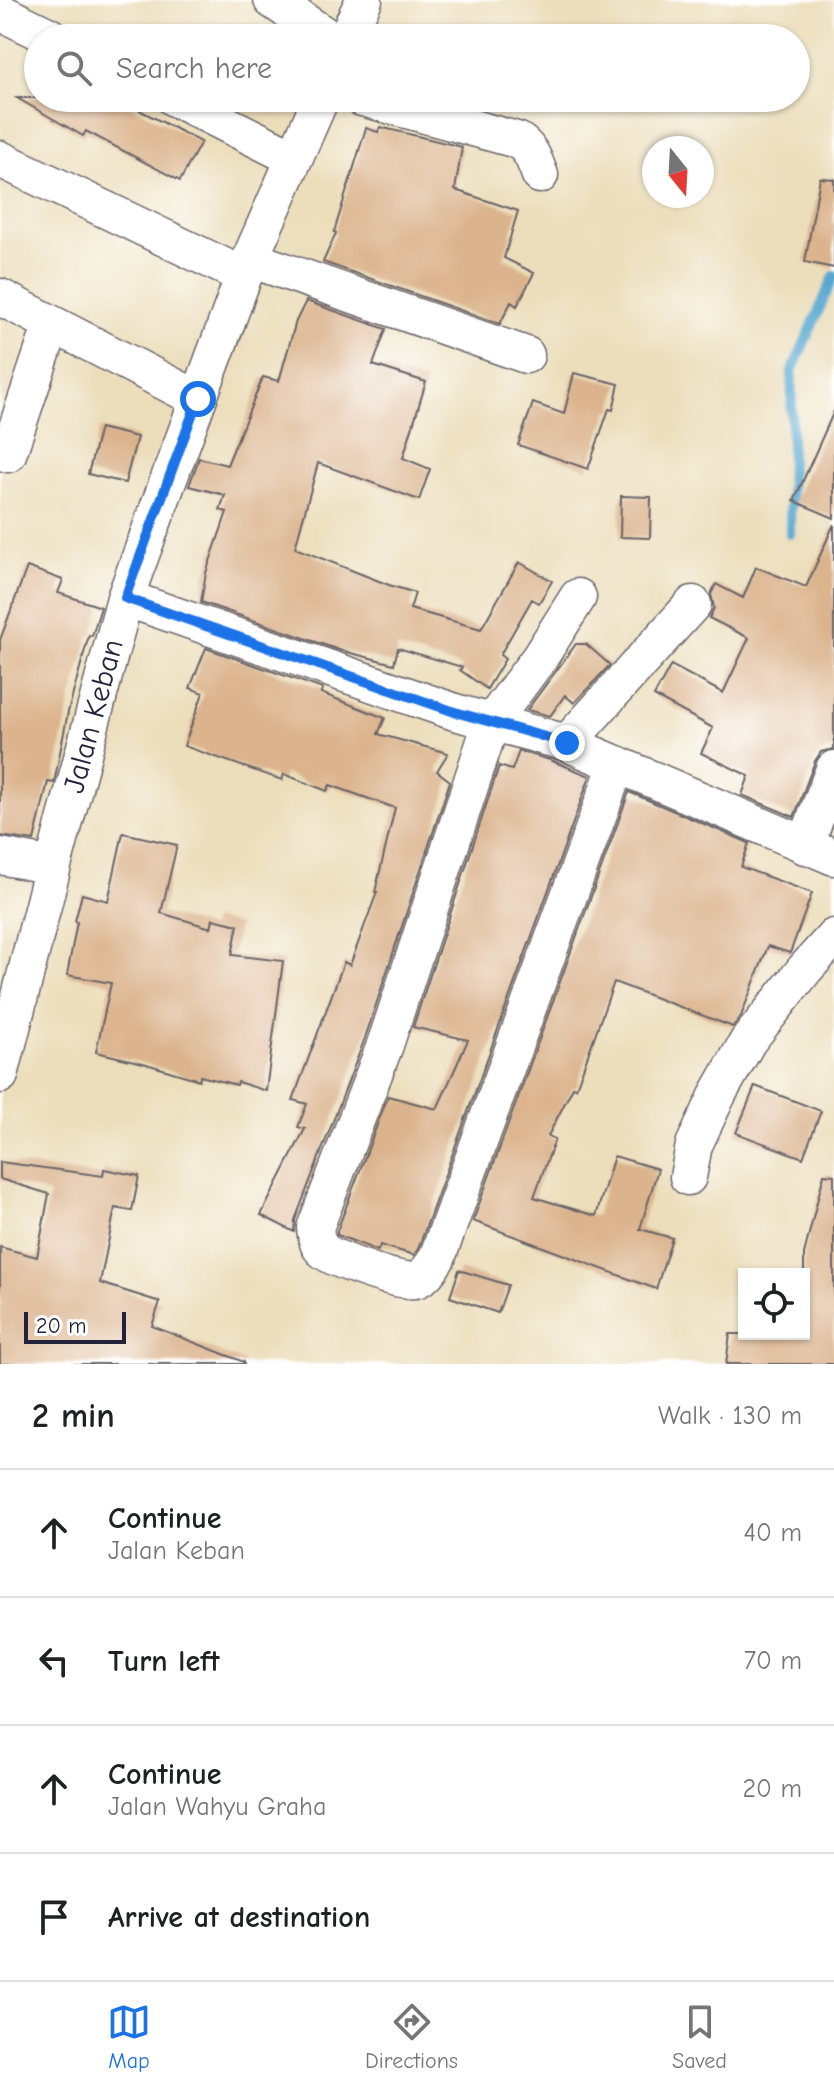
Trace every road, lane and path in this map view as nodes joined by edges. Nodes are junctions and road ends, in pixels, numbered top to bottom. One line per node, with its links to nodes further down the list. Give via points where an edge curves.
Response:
1 (272, 0): 5 (street)
2 (364, 0): 6 (street)
3 (0, 12): 4 (street)
4 (24, 24)
5 (308, 24)
6 (353, 24)
7 (202, 112): 10 (street)
8 (315, 112): 10 (street, Jalan Keban)
9 (414, 112): 12 (street, via 517,140 531,153)
10 (294, 158): 13 (street, Jalan Keban)
11 (0, 159): 13 (street)
12 (540, 175)
13 (247, 268): 16 (street); 17 (street, Jalan Keban)
14 (0, 297): 15 (street)
15 (52, 324): 17 (street); 18 (street)
16 (526, 355)
17 (198, 399): 20 (street, Jalan Keban)
18 (8, 454)
19 (578, 597): 22 (street)
20 (125, 598): 22 (street); 28 (street, Jalan Keban)
21 (693, 604): 23 (street)
22 (491, 723): 23 (street); 24 (street, via 385,1045 315,1228 325,1253 394,1279 419,1279 437,1258)
23 (567, 743): 24 (street)
24 (617, 764): 26 (street)
25 (834, 769): 26 (street)
26 (820, 852)
27 (0, 856): 28 (street)
28 (53, 866): 30 (street, Jalan Keban)
29 (834, 937): 31 (street, via 748,1041 694,1145)
30 (0, 1075)
31 (688, 1177)

